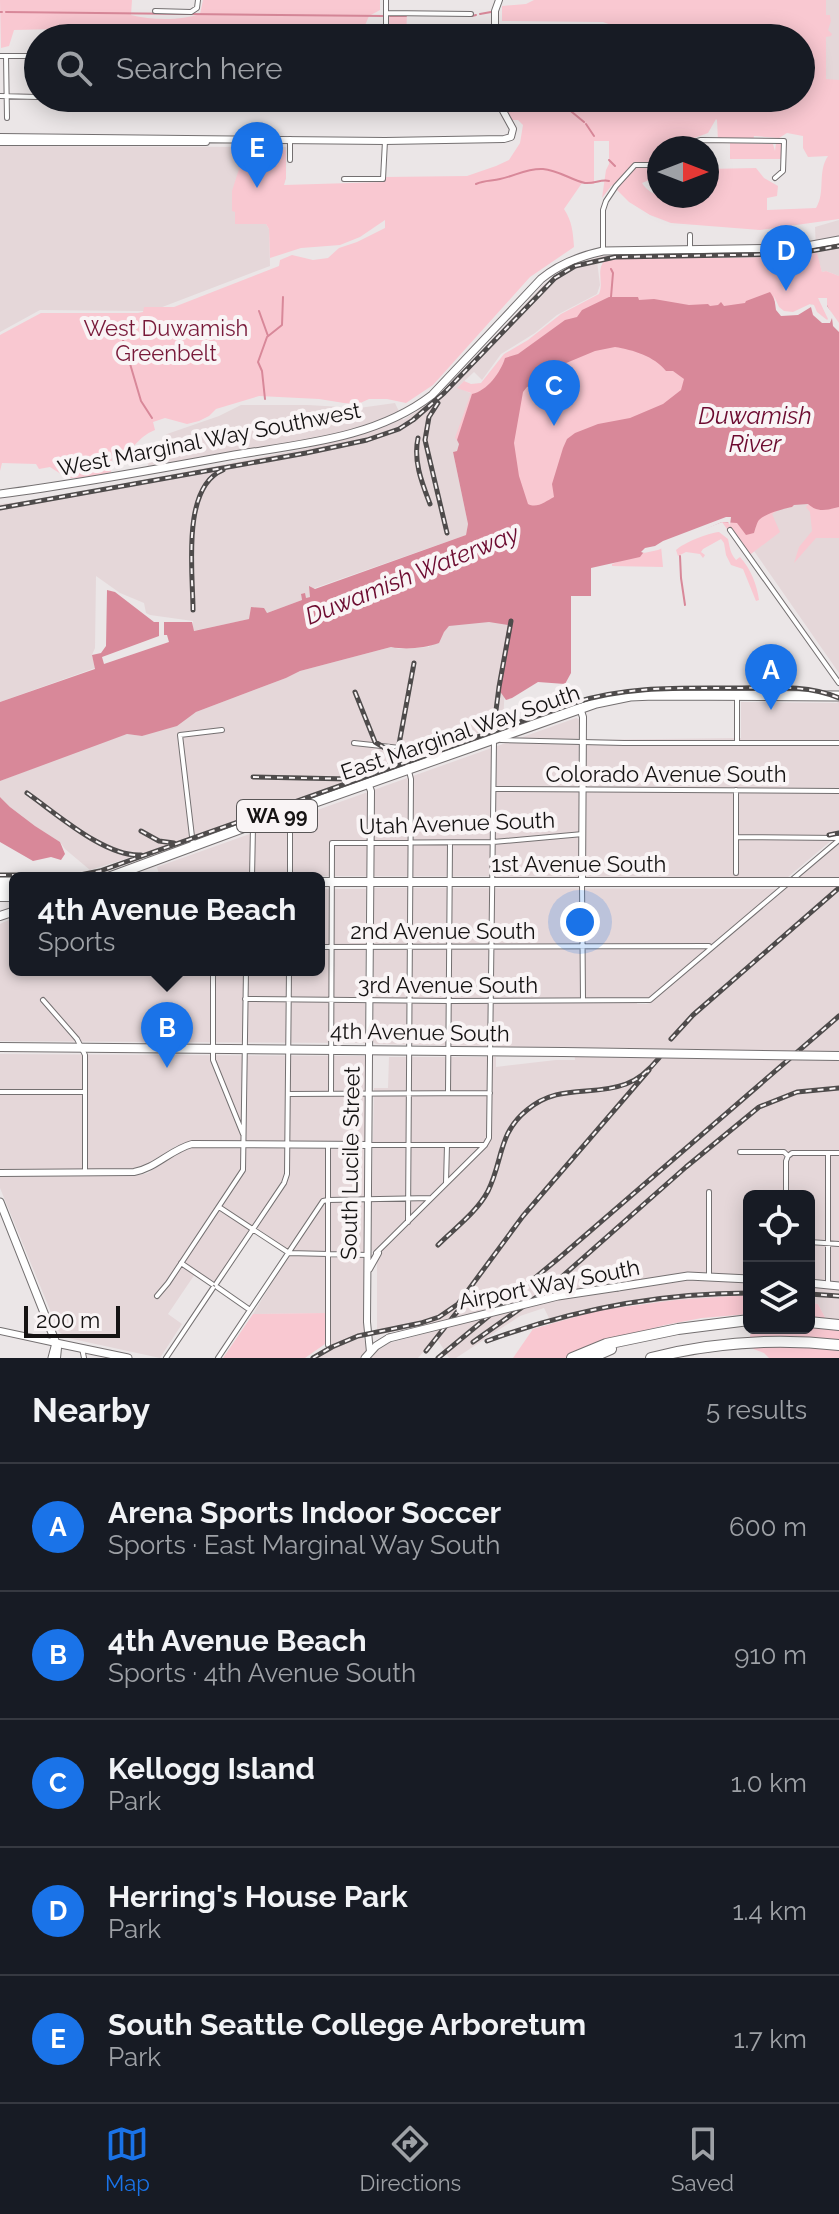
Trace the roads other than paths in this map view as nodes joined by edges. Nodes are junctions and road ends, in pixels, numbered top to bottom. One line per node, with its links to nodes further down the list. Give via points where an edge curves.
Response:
1 (198, 0): 4 (street, via 191,12)
2 (386, 0): 5 (street)
3 (499, 0): 8 (street)
4 (155, 11)
5 (386, 13): 6 (street); 7 (street)
6 (471, 14)
7 (386, 24)
8 (495, 24)
9 (3, 56): 10 (street); 11 (street)
10 (24, 56)
11 (3, 96): 12 (street); 14 (street)
12 (24, 97)
13 (504, 112): 18 (street, via 514,132 509,138)
14 (7, 118)
15 (0, 139): 16 (street)
16 (290, 139): 18 (street); 19 (street)
17 (719, 140): 21 (street, via 784,141 782,173)
18 (385, 141): 22 (street, via 383,179)
19 (290, 160)
20 (647, 165): 28 (street, via 635,165 606,201)
21 (775, 178)
22 (344, 179)
23 (785, 233): 26 (street)
24 (690, 235): 27 (street)
25 (839, 240): 26 (main road, West Marginal Way Southwest)
26 (785, 248): 27 (main road, West Marginal Way Southwest)
27 (690, 250): 28 (main road, West Marginal Way Southwest)
28 (603, 251): 29 (main road, West Marginal Way Southwest, via 551,271 432,395 381,424 204,461)
29 (0, 494)
30 (730, 530): 31 (street)
31 (839, 683)
32 (737, 695): 33 (highway, East Marginal Way South / WA 99); 34 (highway, East Marginal Way South / WA 99, via 643,695); 39 (street)
33 (839, 696)
34 (580, 708): 36 (highway, East Marginal Way South / WA 99); 38 (street)
35 (222, 730): 56 (street, via 180,735)
36 (494, 740): 38 (street); 41 (highway, East Marginal Way South / WA 99); 43 (street)
37 (354, 743): 41 (street, via 400,748)
38 (583, 743): 39 (street); 44 (street)
39 (737, 743): 40 (street)
40 (839, 743)
41 (409, 769): 42 (highway, East Marginal Way South / WA 99); 54 (street)
42 (368, 783): 47 (highway, East Marginal Way South / WA 99); 53 (street, South Lucile Street)
43 (494, 789): 44 (street, Colorado Avenue South); 52 (street)
44 (583, 790): 45 (street, Colorado Avenue South); 49 (street)
45 (736, 790): 46 (street, Colorado Avenue South); 50 (street)
46 (839, 791)
47 (290, 811): 48 (highway, East Marginal Way South / WA 99); 59 (street)
48 (253, 824): 56 (highway, East Marginal Way South / WA 99); 58 (street)
49 (583, 834): 52 (street, Utah Avenue South); 68 (street)
50 (736, 837): 51 (street); 60 (street)
51 (839, 839): 69 (street)
52 (493, 842): 55 (street, Utah Avenue South); 66 (street)
53 (371, 843): 54 (street, Utah Avenue South); 62 (street, Utah Avenue South, via 332,843); 63 (street, South Lucile Street)
54 (411, 843): 55 (street, Utah Avenue South); 64 (street)
55 (450, 843): 65 (street)
56 (193, 847): 57 (highway, East Marginal Way South / WA 99)
57 (131, 872)
58 (252, 872)
59 (290, 872)
60 (736, 873)
61 (325, 882): 62 (main road, 1st Avenue South)
62 (332, 882): 63 (main road, 1st Avenue South); 71 (street)
63 (370, 882): 64 (main road, 1st Avenue South); 72 (street, South Lucile Street)
64 (410, 882): 65 (main road, 1st Avenue South); 73 (street)
65 (450, 882): 66 (main road, 1st Avenue South); 74 (street)
66 (491, 882): 68 (main road, 1st Avenue South); 75 (street)
67 (839, 882): 68 (main road, 1st Avenue South, bridge)
68 (582, 883): 76 (street)
69 (712, 946): 76 (street, 2nd Avenue South); 88 (street, 3rd Avenue South, via 650,1000)
70 (325, 947): 71 (street, 2nd Avenue South)
71 (332, 947): 72 (street, 2nd Avenue South); 83 (street)
72 (370, 947): 73 (street, 2nd Avenue South); 84 (street, South Lucile Street)
73 (410, 947): 74 (street, 2nd Avenue South); 85 (street)
74 (450, 947): 75 (street, 2nd Avenue South); 86 (street)
75 (491, 947): 76 (street, 2nd Avenue South); 87 (street)
76 (582, 947): 88 (street)
77 (213, 976): 91 (street)
78 (246, 976): 80 (street)
79 (289, 976): 82 (street)
80 (245, 999): 82 (street, 3rd Avenue South); 92 (street)
81 (43, 1000): 90 (street)
82 (288, 1000): 83 (street, 3rd Avenue South); 93 (street)
83 (332, 1000): 84 (street, 3rd Avenue South); 94 (street)
84 (370, 1001): 85 (street, 3rd Avenue South); 95 (street, South Lucile Street)
85 (409, 1001): 86 (street, 3rd Avenue South); 96 (street)
86 (449, 1001): 87 (street, 3rd Avenue South); 97 (street)
87 (490, 1001): 88 (street, 3rd Avenue South); 98 (street)
88 (583, 1001)
89 (0, 1047): 90 (main road, 4th Avenue South)
90 (82, 1048): 91 (main road, 4th Avenue South); 101 (street)
91 (213, 1049): 92 (main road, 4th Avenue South); 108 (street)
92 (245, 1049): 93 (main road, 4th Avenue South); 108 (street)
93 (288, 1049): 94 (main road, 4th Avenue South); 107 (street)
94 (332, 1049): 95 (main road, 4th Avenue South); 102 (street)
95 (369, 1050): 96 (main road, 4th Avenue South); 103 (street, South Lucile Street)
96 (408, 1051): 97 (main road, 4th Avenue South); 104 (street)
97 (449, 1051): 98 (main road, 4th Avenue South); 105 (street)
98 (490, 1051): 99 (main road, 4th Avenue South, bridge); 106 (street)
99 (839, 1056)
100 (0, 1092): 101 (street)
101 (85, 1092): 119 (street)
102 (331, 1093): 103 (street); 107 (street)
103 (369, 1093): 104 (street); 111 (street, South Lucile Street)
104 (408, 1093): 105 (street); 112 (street)
105 (448, 1093): 106 (street)
106 (490, 1093): 114 (street)
107 (288, 1094): 109 (street)
108 (244, 1140): 109 (street); 119 (street, via 192,1144 141,1171); 129 (street, via 243,1170)
109 (288, 1145): 110 (street); 132 (street, via 284,1183)
110 (328, 1145): 111 (street); 127 (street)
111 (369, 1145): 112 (street); 125 (street, South Lucile Street)
112 (408, 1145): 113 (street); 126 (street)
113 (447, 1145): 114 (street); 121 (street)
114 (485, 1145): 121 (street)
115 (740, 1152): 118 (street)
116 (828, 1153): 117 (street); 118 (street); 134 (street)
117 (839, 1153)
118 (788, 1156): 122 (street)
119 (85, 1172): 120 (street)
120 (0, 1173)
121 (446, 1184): 124 (street)
122 (786, 1190)
123 (709, 1192): 141 (street)
124 (431, 1198): 126 (street); 131 (street)
125 (368, 1199): 126 (street); 127 (street); 139 (street, South Lucile Street)
126 (408, 1199): 131 (street)
127 (328, 1200): 136 (street); 138 (street)
128 (0, 1202): 130 (main road)
129 (219, 1207): 132 (street); 140 (street)
130 (2, 1214): 153 (main road)
131 (408, 1222): 137 (street)
132 (252, 1230): 136 (street); 146 (street)
133 (815, 1242): 134 (street)
134 (828, 1243): 135 (street); 145 (street)
135 (839, 1244)
136 (287, 1253): 138 (street); 149 (street)
137 (378, 1253): 139 (street); 143 (street)
138 (328, 1255): 139 (street); 157 (street)
139 (367, 1255): 143 (street, South Lucile Street)
140 (181, 1263): 146 (street); 148 (street)
141 (709, 1276): 142 (main road, Airport Way South); 160 (main road, Airport Way South, bridge, via 558,1296 389,1338)
142 (743, 1279)
143 (367, 1280): 160 (street, South Lucile Street)
144 (815, 1284): 145 (main road)
145 (828, 1285): 147 (main road)
146 (214, 1286): 149 (street); 165 (street)
147 (839, 1286)
148 (157, 1296)
149 (250, 1310): 166 (street)
150 (743, 1321): 155 (highway)
151 (815, 1323): 152 (highway)
152 (839, 1325)
153 (50, 1328): 156 (main road); 159 (main road)
154 (0, 1331): 156 (street)
155 (655, 1334): 167 (highway, via 606,1344); 168 (highway)
156 (56, 1343): 159 (main road); 162 (main road)
157 (328, 1345)
158 (839, 1345): 169 (highway, via 750,1341)
159 (80, 1348): 161 (main road); 163 (street)
160 (368, 1355)
161 (110, 1356): 164 (main road)
162 (55, 1358)
163 (84, 1358)
164 (128, 1358)
165 (166, 1358)
166 (218, 1358)
167 (572, 1358)
168 (590, 1358)
169 (651, 1358)

